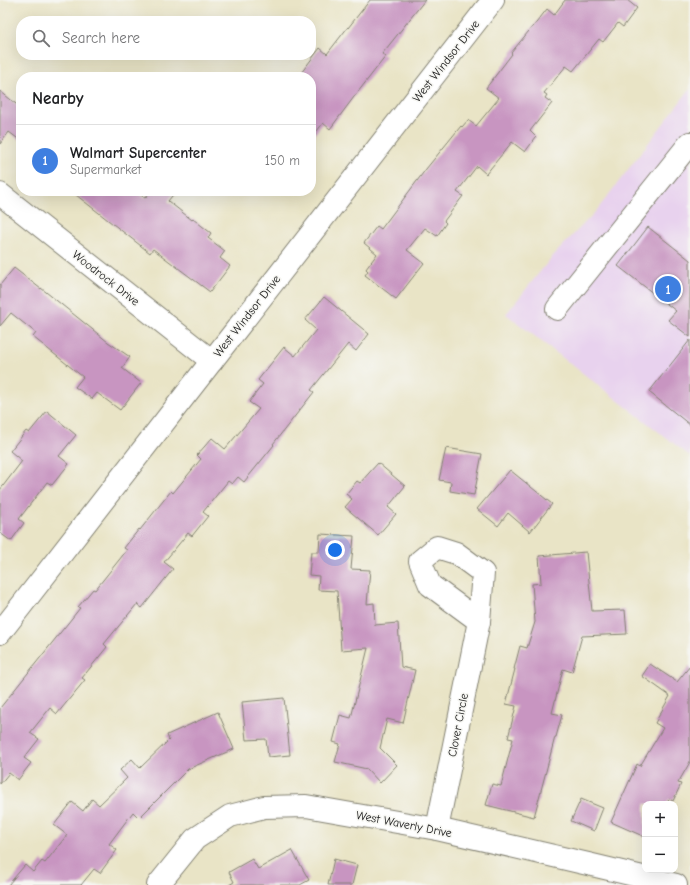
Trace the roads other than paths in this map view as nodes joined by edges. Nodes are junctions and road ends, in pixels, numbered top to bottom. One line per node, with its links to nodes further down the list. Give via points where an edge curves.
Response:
1 (493, 0): 5 (street, West Windsor Drive)
2 (690, 143): 4 (street)
3 (0, 194): 5 (street, Woodrock Drive)
4 (557, 309)
5 (212, 361): 7 (street, West Windsor Drive)
6 (479, 621): 8 (street, Clover Circle)
7 (0, 632)
8 (437, 830): 9 (street, West Waverly Drive, via 306,806 264,807 230,816 195,839); 10 (street, West Waverly Drive)
9 (158, 885)
10 (676, 885)

